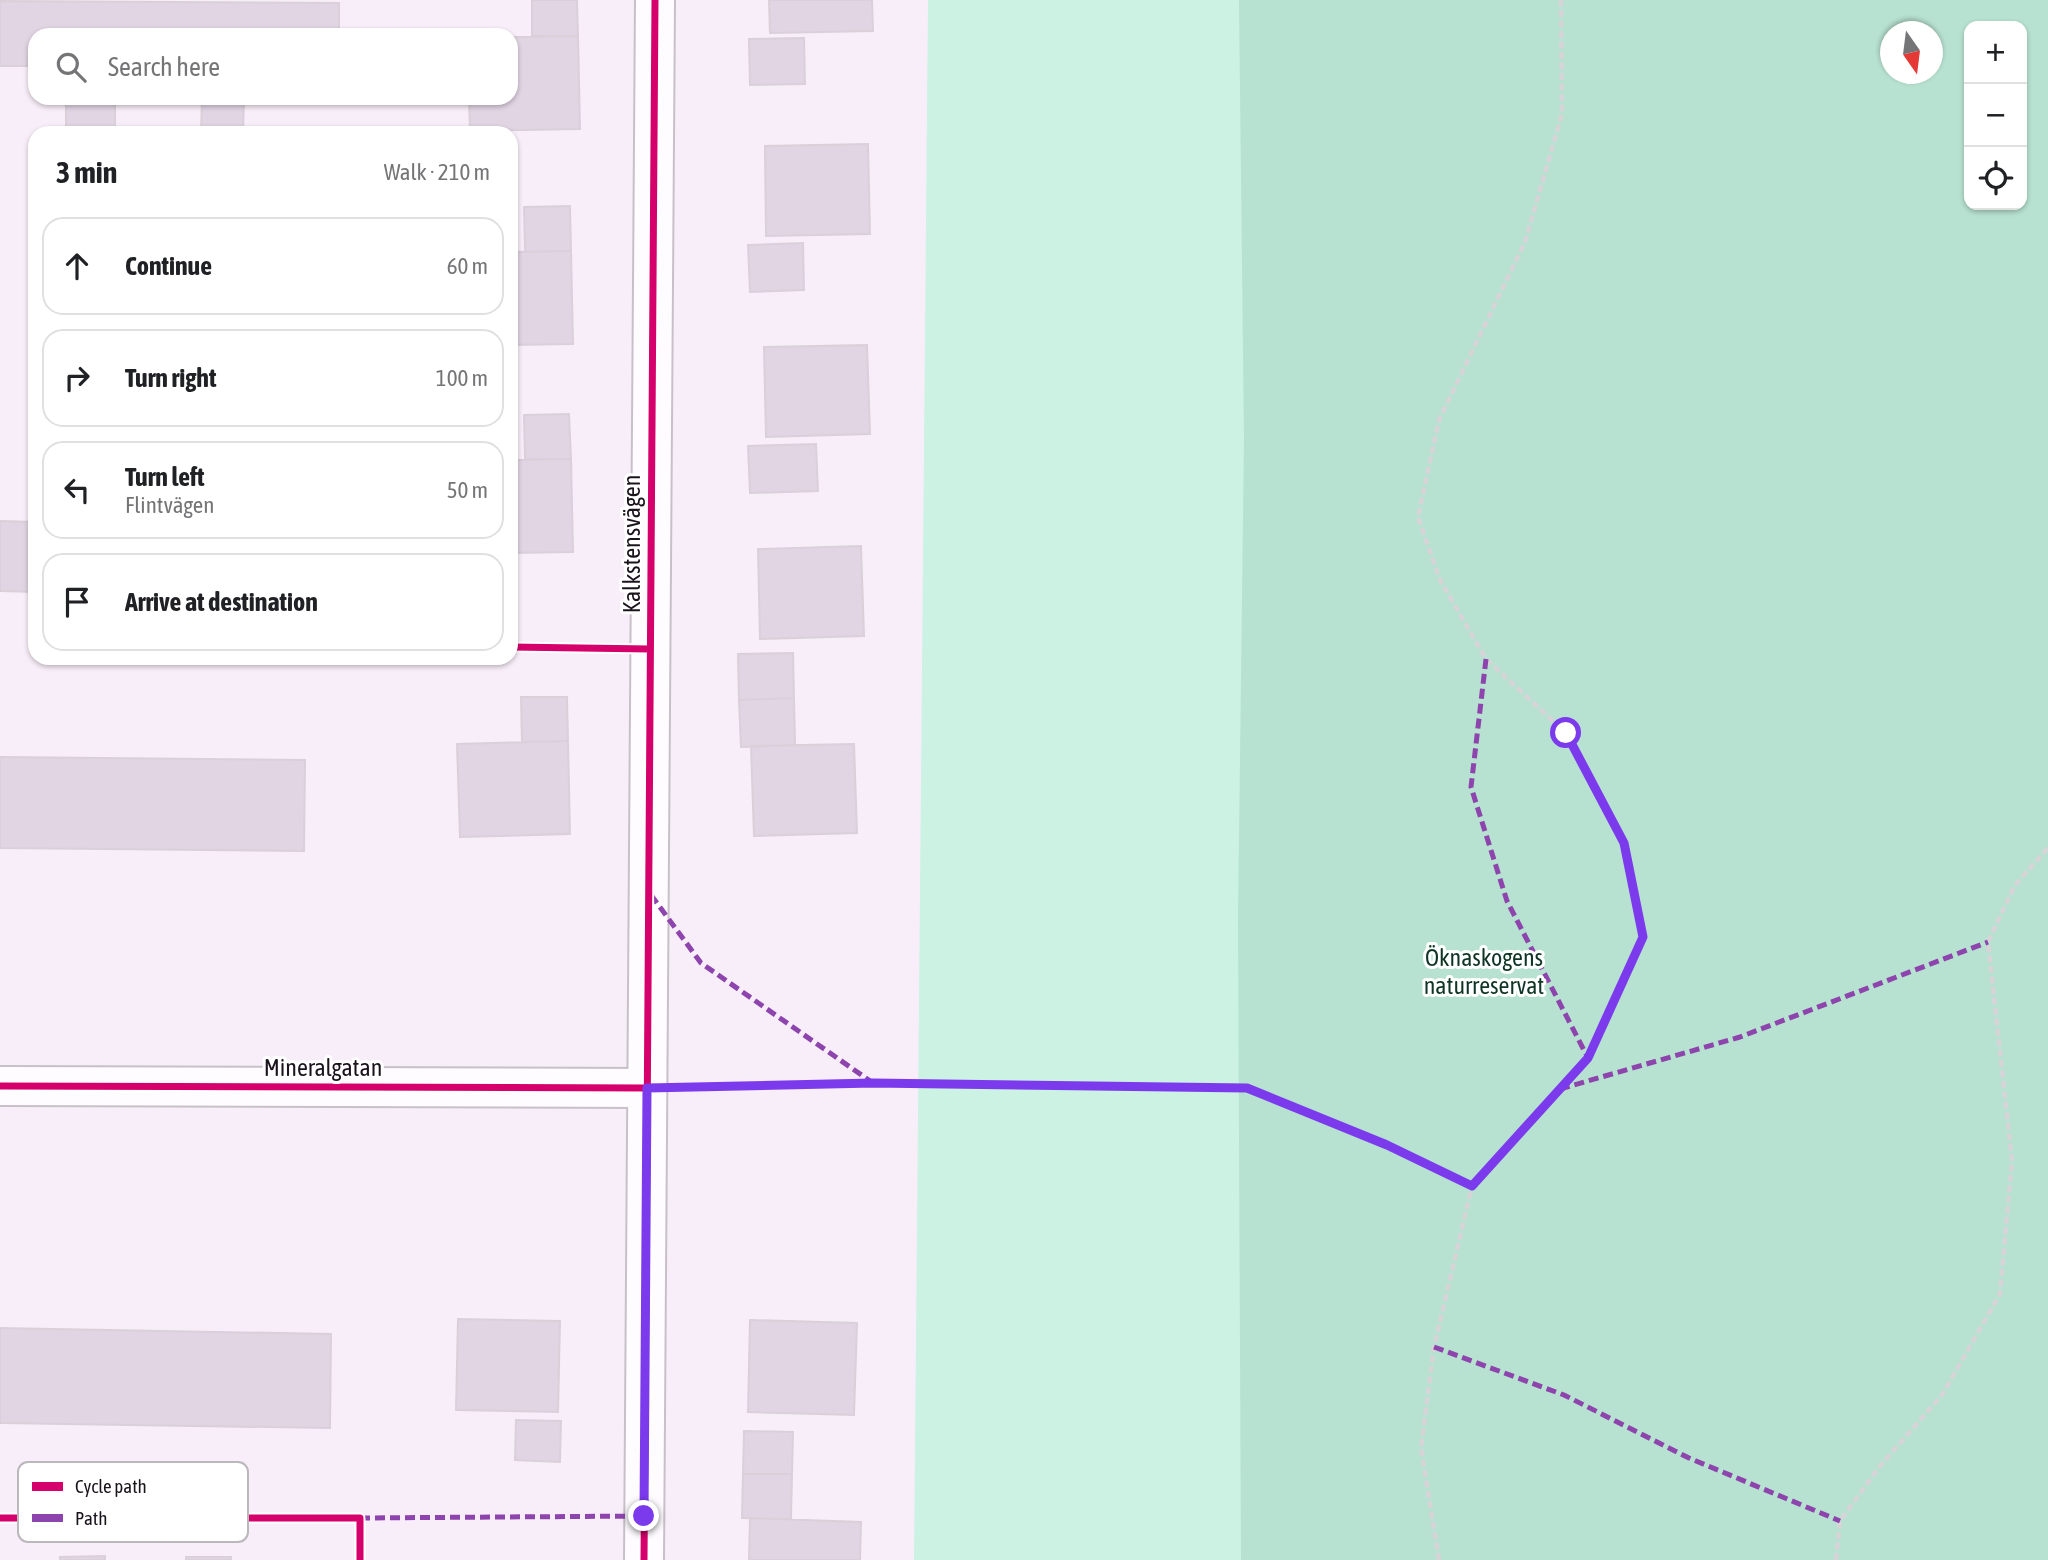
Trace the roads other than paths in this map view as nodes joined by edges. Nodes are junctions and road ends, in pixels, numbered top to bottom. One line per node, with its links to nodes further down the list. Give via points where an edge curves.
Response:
1 (655, 0): 3 (street, Kalkstensvägen)
2 (0, 1086): 3 (street, Mineralgatan)
3 (647, 1088): 4 (street, Kalkstensvägen)
4 (644, 1560)

